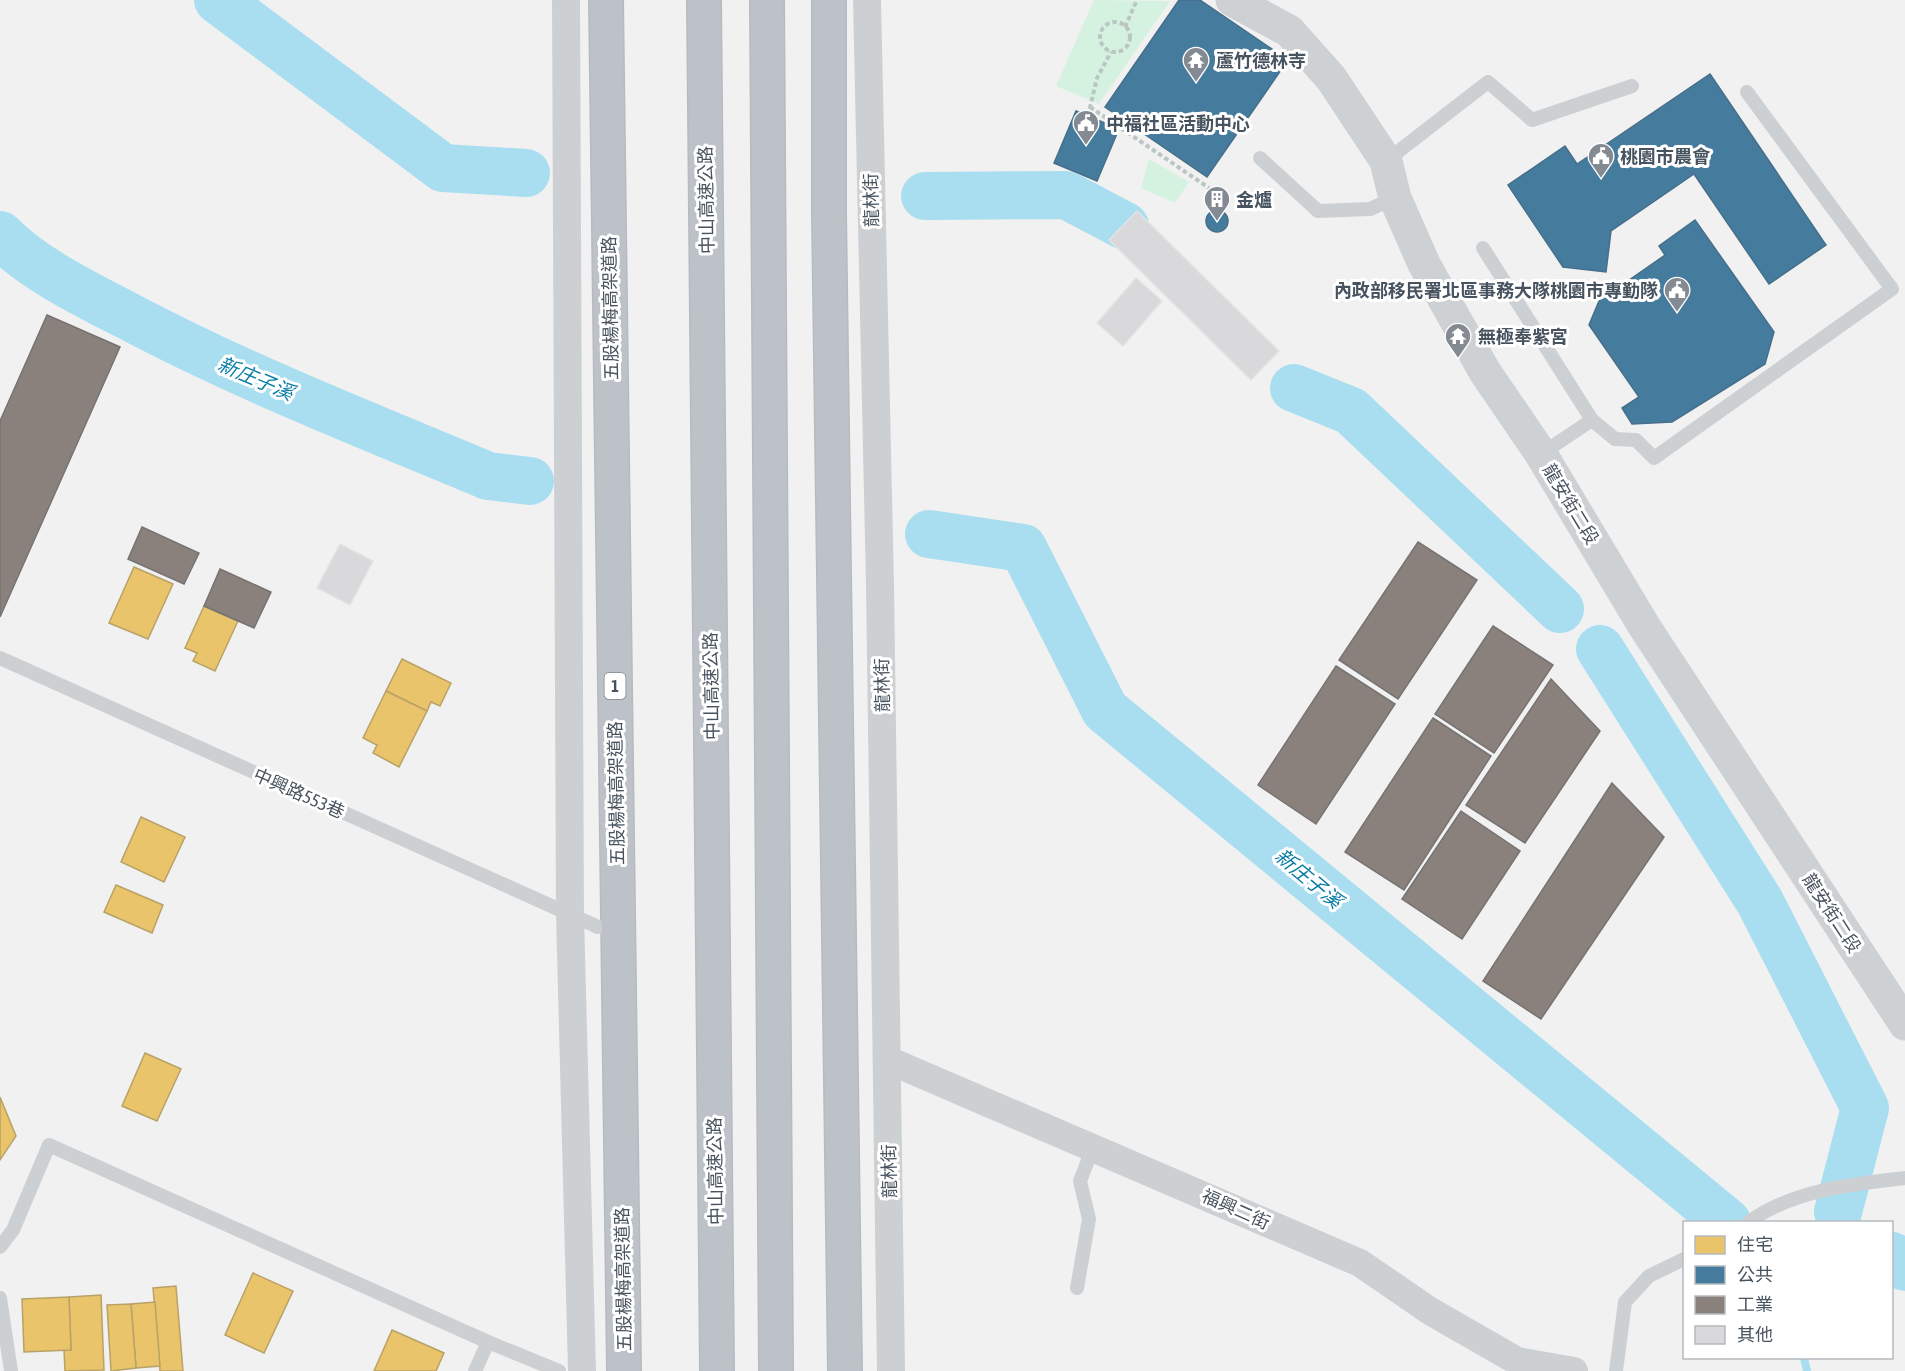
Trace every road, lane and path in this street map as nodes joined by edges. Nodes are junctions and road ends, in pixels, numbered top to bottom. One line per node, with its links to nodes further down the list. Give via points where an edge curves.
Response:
1 (566, 0): 23 (street)
2 (606, 0): 39 (highway, 五股楊梅高架道路 / 1)
3 (704, 0): 40 (highway, 中山高速公路)
4 (766, 0): 41 (highway)
5 (829, 0): 42 (highway)
6 (867, 0): 26 (street, 龍林街)
7 (1137, 0): 9 (path)
8 (1248, 3): 16 (street, 龍安街二段, via 1289,31 1332,78)
9 (1125, 27): 10 (path, via 1129,35 1127,44 1121,51); 10 (path, via 1111,23 1101,33 1101,42)
10 (1111, 52): 13 (path, via 1097,78)
11 (1632, 86): 16 (lane, via 1532,120 1488,82)
12 (1747, 92): 20 (lane, via 1892,289 1654,458 1636,440 1615,439)
13 (1090, 107): 14 (path); 17 (path)
14 (1088, 116)
15 (1260, 158): 18 (lane, via 1317,211 1370,209)
16 (1386, 161): 18 (street, 龍安街二段)
17 (1209, 188)
18 (1395, 198): 21 (street, 龍安街二段, via 1424,264 1485,372)
19 (1483, 248): 20 (lane)
20 (1592, 420): 21 (lane)
21 (1541, 454): 25 (street, 龍安街二段, via 1644,626)
22 (0, 658): 23 (lane, 中興路553巷)
23 (570, 915): 24 (lane, 中興路553巷); 38 (street)
24 (598, 927)
25 (1905, 1024)
26 (888, 1060): 27 (street, 福興二街); 43 (street, 龍林街)
27 (1092, 1150): 32 (lane, via 1080,1181 1089,1219); 44 (street, 福興二街, via 1360,1263 1430,1311 1517,1361)
28 (1905, 1178): 29 (lane, via 1878,1180 1781,1202)
29 (1752, 1220)
30 (0, 1247): 34 (lane, via 13,1230 49,1144)
31 (1683, 1259): 45 (lane, via 1649,1275 1625,1302)
32 (1077, 1288)
33 (0, 1299): 35 (lane)
34 (488, 1342): 36 (lane); 37 (lane)
35 (11, 1371)
36 (475, 1371)
37 (559, 1371)
38 (582, 1371)
39 (624, 1371)
40 (717, 1371)
41 (776, 1371)
42 (845, 1371)
43 (891, 1371)
44 (1574, 1371)
45 (1616, 1371)

